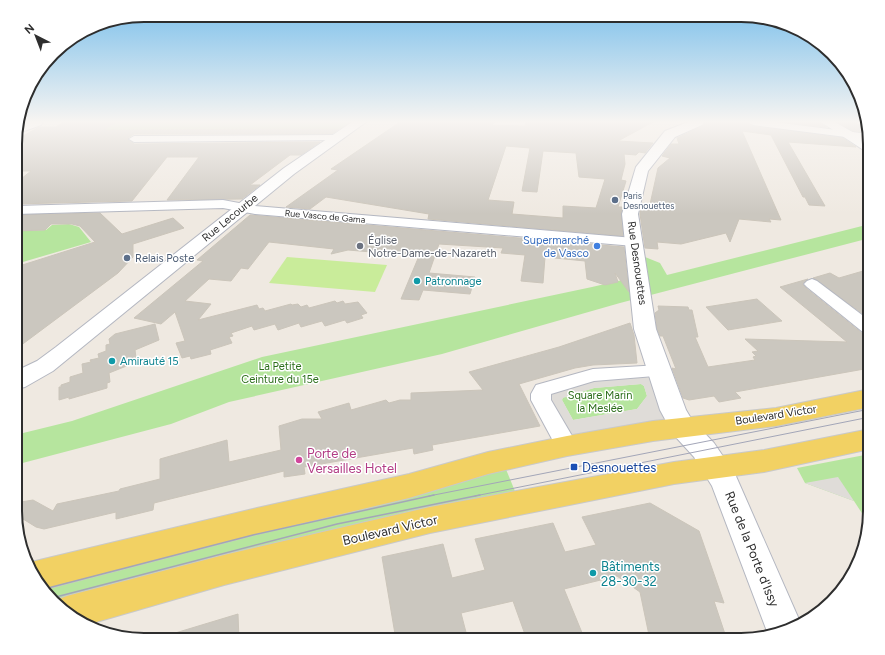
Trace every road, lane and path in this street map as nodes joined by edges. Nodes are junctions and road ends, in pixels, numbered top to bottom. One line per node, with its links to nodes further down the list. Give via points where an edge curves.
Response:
1 (315, 153): 3 (street, Rue Lecourbe)
2 (656, 153): 5 (street, Rue Desnouettes, via 642,170 630,214)
3 (244, 207): 4 (street, Rue Vasco de Gama, via 223,204); 5 (street, Rue Vasco de Gama); 9 (street, Rue Lecourbe, via 64,352)
4 (22, 210)
5 (634, 242): 8 (street, Rue Desnouettes, via 645,329)
6 (812, 284): 7 (street)
7 (863, 324)
8 (660, 371): 11 (street, Rue Desnouettes, via 672,410); 13 (street, via 592,374 544,390 541,400)
9 (22, 378)
10 (863, 399): 11 (main road, Boulevard Victor, via 776,417)
11 (682, 427): 13 (main road, Boulevard Victor); 14 (street)
12 (863, 440): 14 (main road, Boulevard Victor)
13 (567, 446): 15 (main road, Boulevard Victor, via 488,463 409,486)
14 (717, 468): 16 (main road, Boulevard Victor, via 674,473 430,520 224,570); 17 (street, Rue de la Porte d'Issy, via 729,491)
15 (40, 575)
16 (74, 611)
17 (782, 626)

